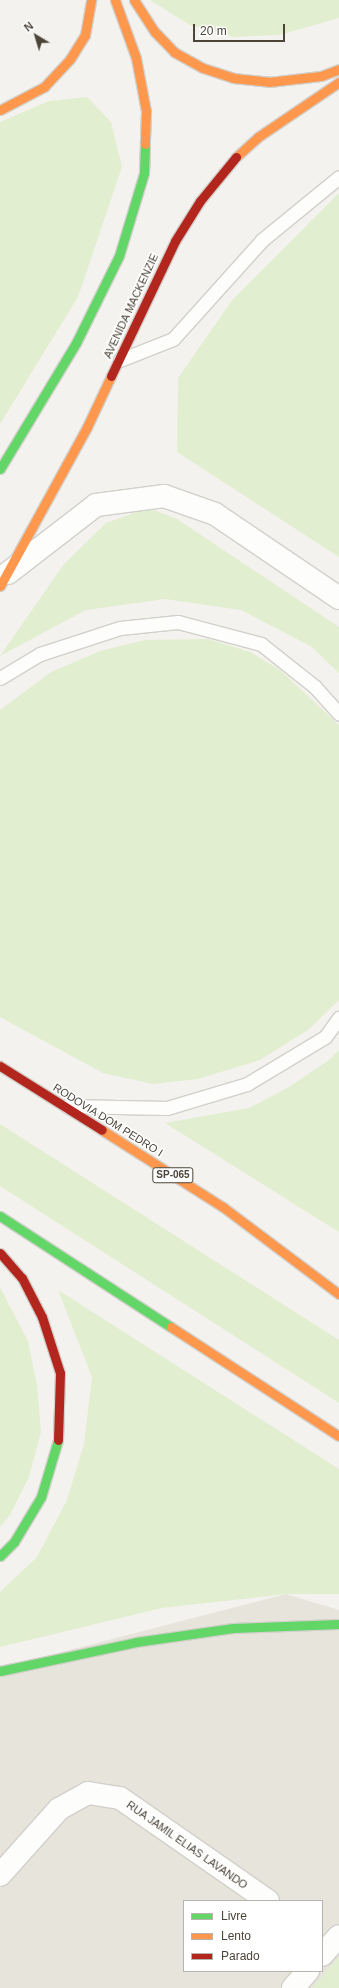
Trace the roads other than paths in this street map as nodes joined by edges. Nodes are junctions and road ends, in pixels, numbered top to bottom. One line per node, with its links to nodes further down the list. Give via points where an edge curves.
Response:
1 (91, 0): 6 (main road, via 85,35 70,59 44,87)
2 (115, 0): 9 (main road, via 136,58 146,112 144,173 119,256 76,343)
3 (134, 0): 4 (main road, via 155,32 174,52 203,68 233,78 269,82 321,76)
4 (339, 69)
5 (339, 82): 8 (main road, AVENIDA MACKENZIE, via 258,137 228,165 176,241)
6 (0, 110)
7 (339, 177): 8 (lane, via 262,240 173,339)
8 (120, 360): 10 (main road, AVENIDA MACKENZIE)
9 (0, 469)
10 (4, 579): 11 (street, via 96,505 164,496 215,514)
11 (339, 598)
12 (0, 678): 13 (lane, via 40,654 120,628 178,622 261,644 315,687)
13 (339, 714)
14 (339, 1018): 16 (lane, via 325,1037 247,1084 167,1108)
15 (0, 1066): 16 (main road, RODOVIA DOM PEDRO I / SP-065)
16 (64, 1106): 19 (main road, RODOVIA DOM PEDRO I / SP-065, via 223,1207)
17 (0, 1216): 20 (main road)
18 (0, 1253): 21 (main road, via 22,1278 42,1317 60,1373 60,1434 41,1497 14,1542)
19 (339, 1294)
20 (339, 1436)
21 (0, 1556)
22 (339, 1624): 23 (main road, via 292,1623 226,1629 136,1642)
23 (0, 1671)
24 (0, 1875): 25 (street, RUA JAMIL ELIAS LAVANDO, via 59,1809 88,1793 120,1798)
25 (267, 1900)
26 (307, 1972): 27 (street)
27 (293, 1988)

